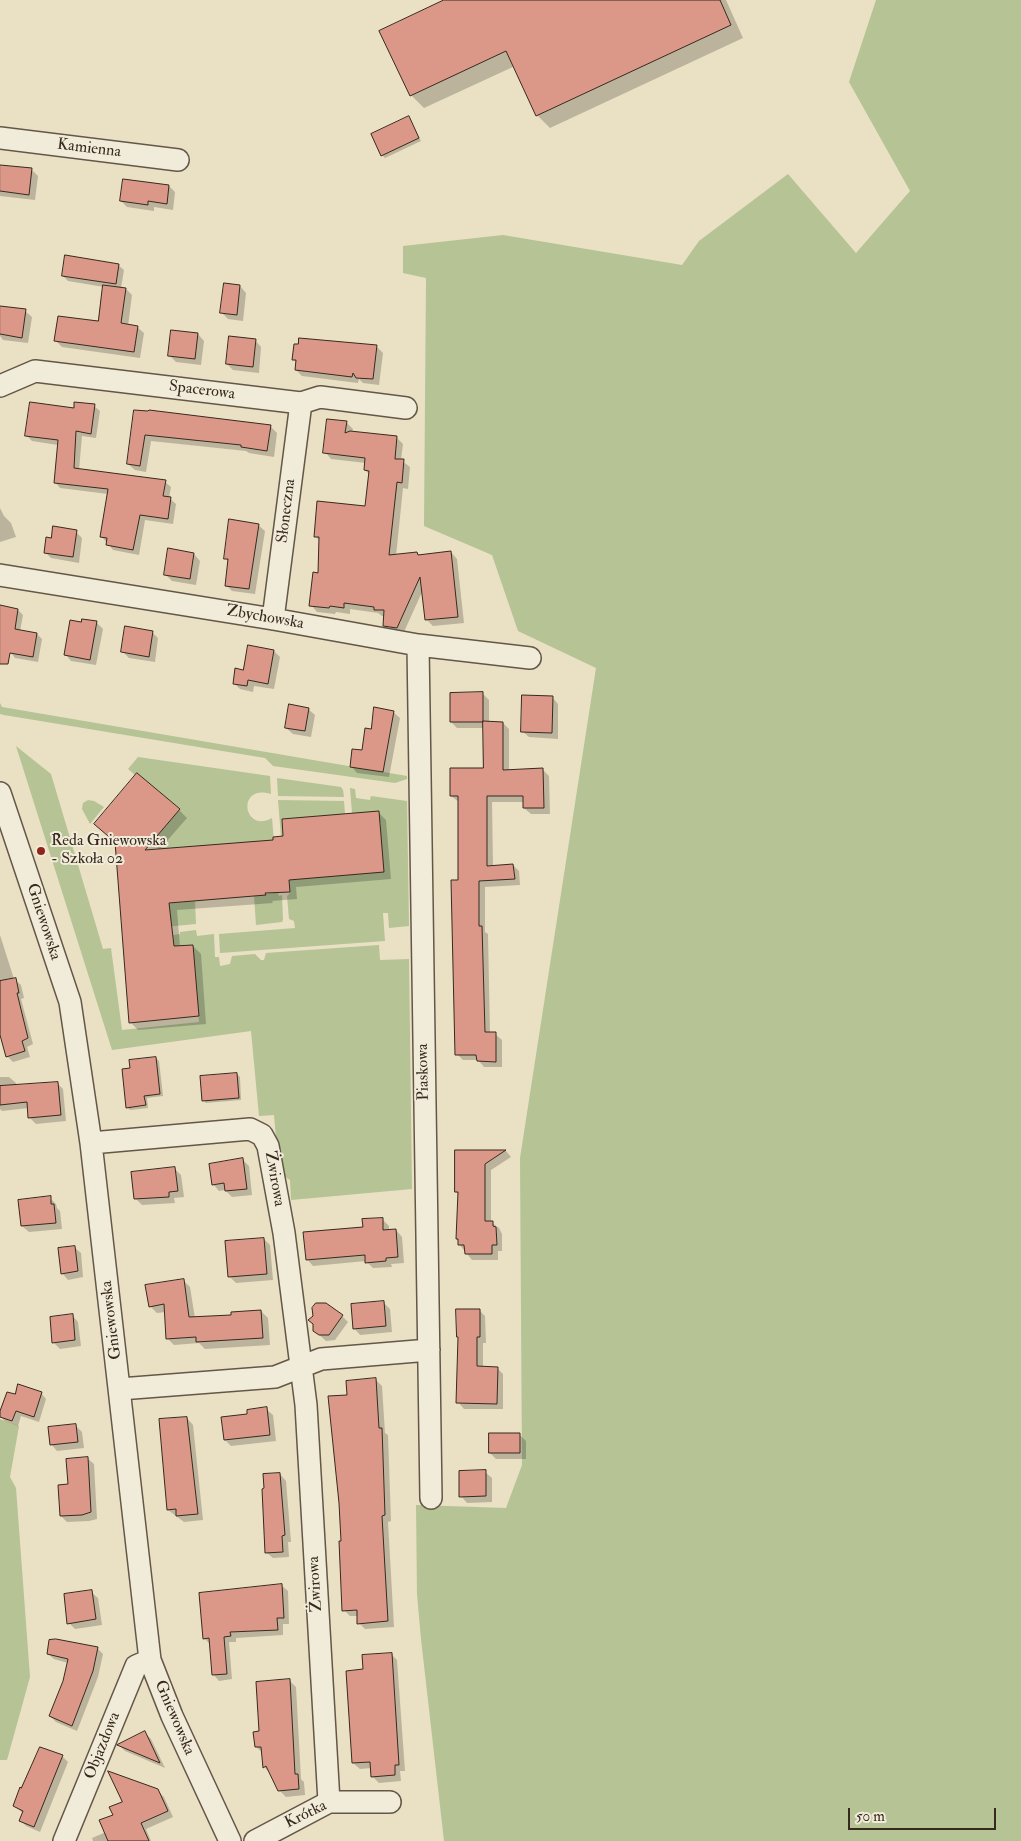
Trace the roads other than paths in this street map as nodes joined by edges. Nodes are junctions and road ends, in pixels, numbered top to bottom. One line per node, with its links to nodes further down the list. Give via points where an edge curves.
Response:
1 (0, 138): 2 (street, Kamienna)
2 (178, 160)
3 (0, 386): 4 (street, Spacerowa, via 35,371)
4 (301, 403): 5 (street, Spacerowa, via 320,397); 7 (street, Słoneczna)
5 (406, 408)
6 (0, 575): 7 (street, Zbychowska)
7 (273, 620): 8 (street, Zbychowska)
8 (418, 645): 9 (street, Zbychowska); 12 (street, Piaskowa)
9 (530, 658)
10 (0, 793): 11 (street, Gniewowska, via 70,1002)
11 (91, 1143): 13 (street, Żwirowa, via 250,1129 262,1135 268,1146 284,1233); 14 (street, Gniewowska)
12 (429, 1350): 13 (street, via 321,1359); 15 (street, Piaskowa)
13 (300, 1367): 14 (street, via 275,1377); 17 (street, Żwirowa, via 306,1405)
14 (120, 1389): 16 (street, Gniewowska)
15 (431, 1498)
16 (150, 1660): 19 (street, Objazdowa, via 136,1666); 20 (street, Gniewowska, via 172,1716)
17 (329, 1802): 18 (street, Krótka); 21 (street, Krótka)
18 (390, 1802)
19 (64, 1841)
20 (230, 1841)
21 (255, 1841)

